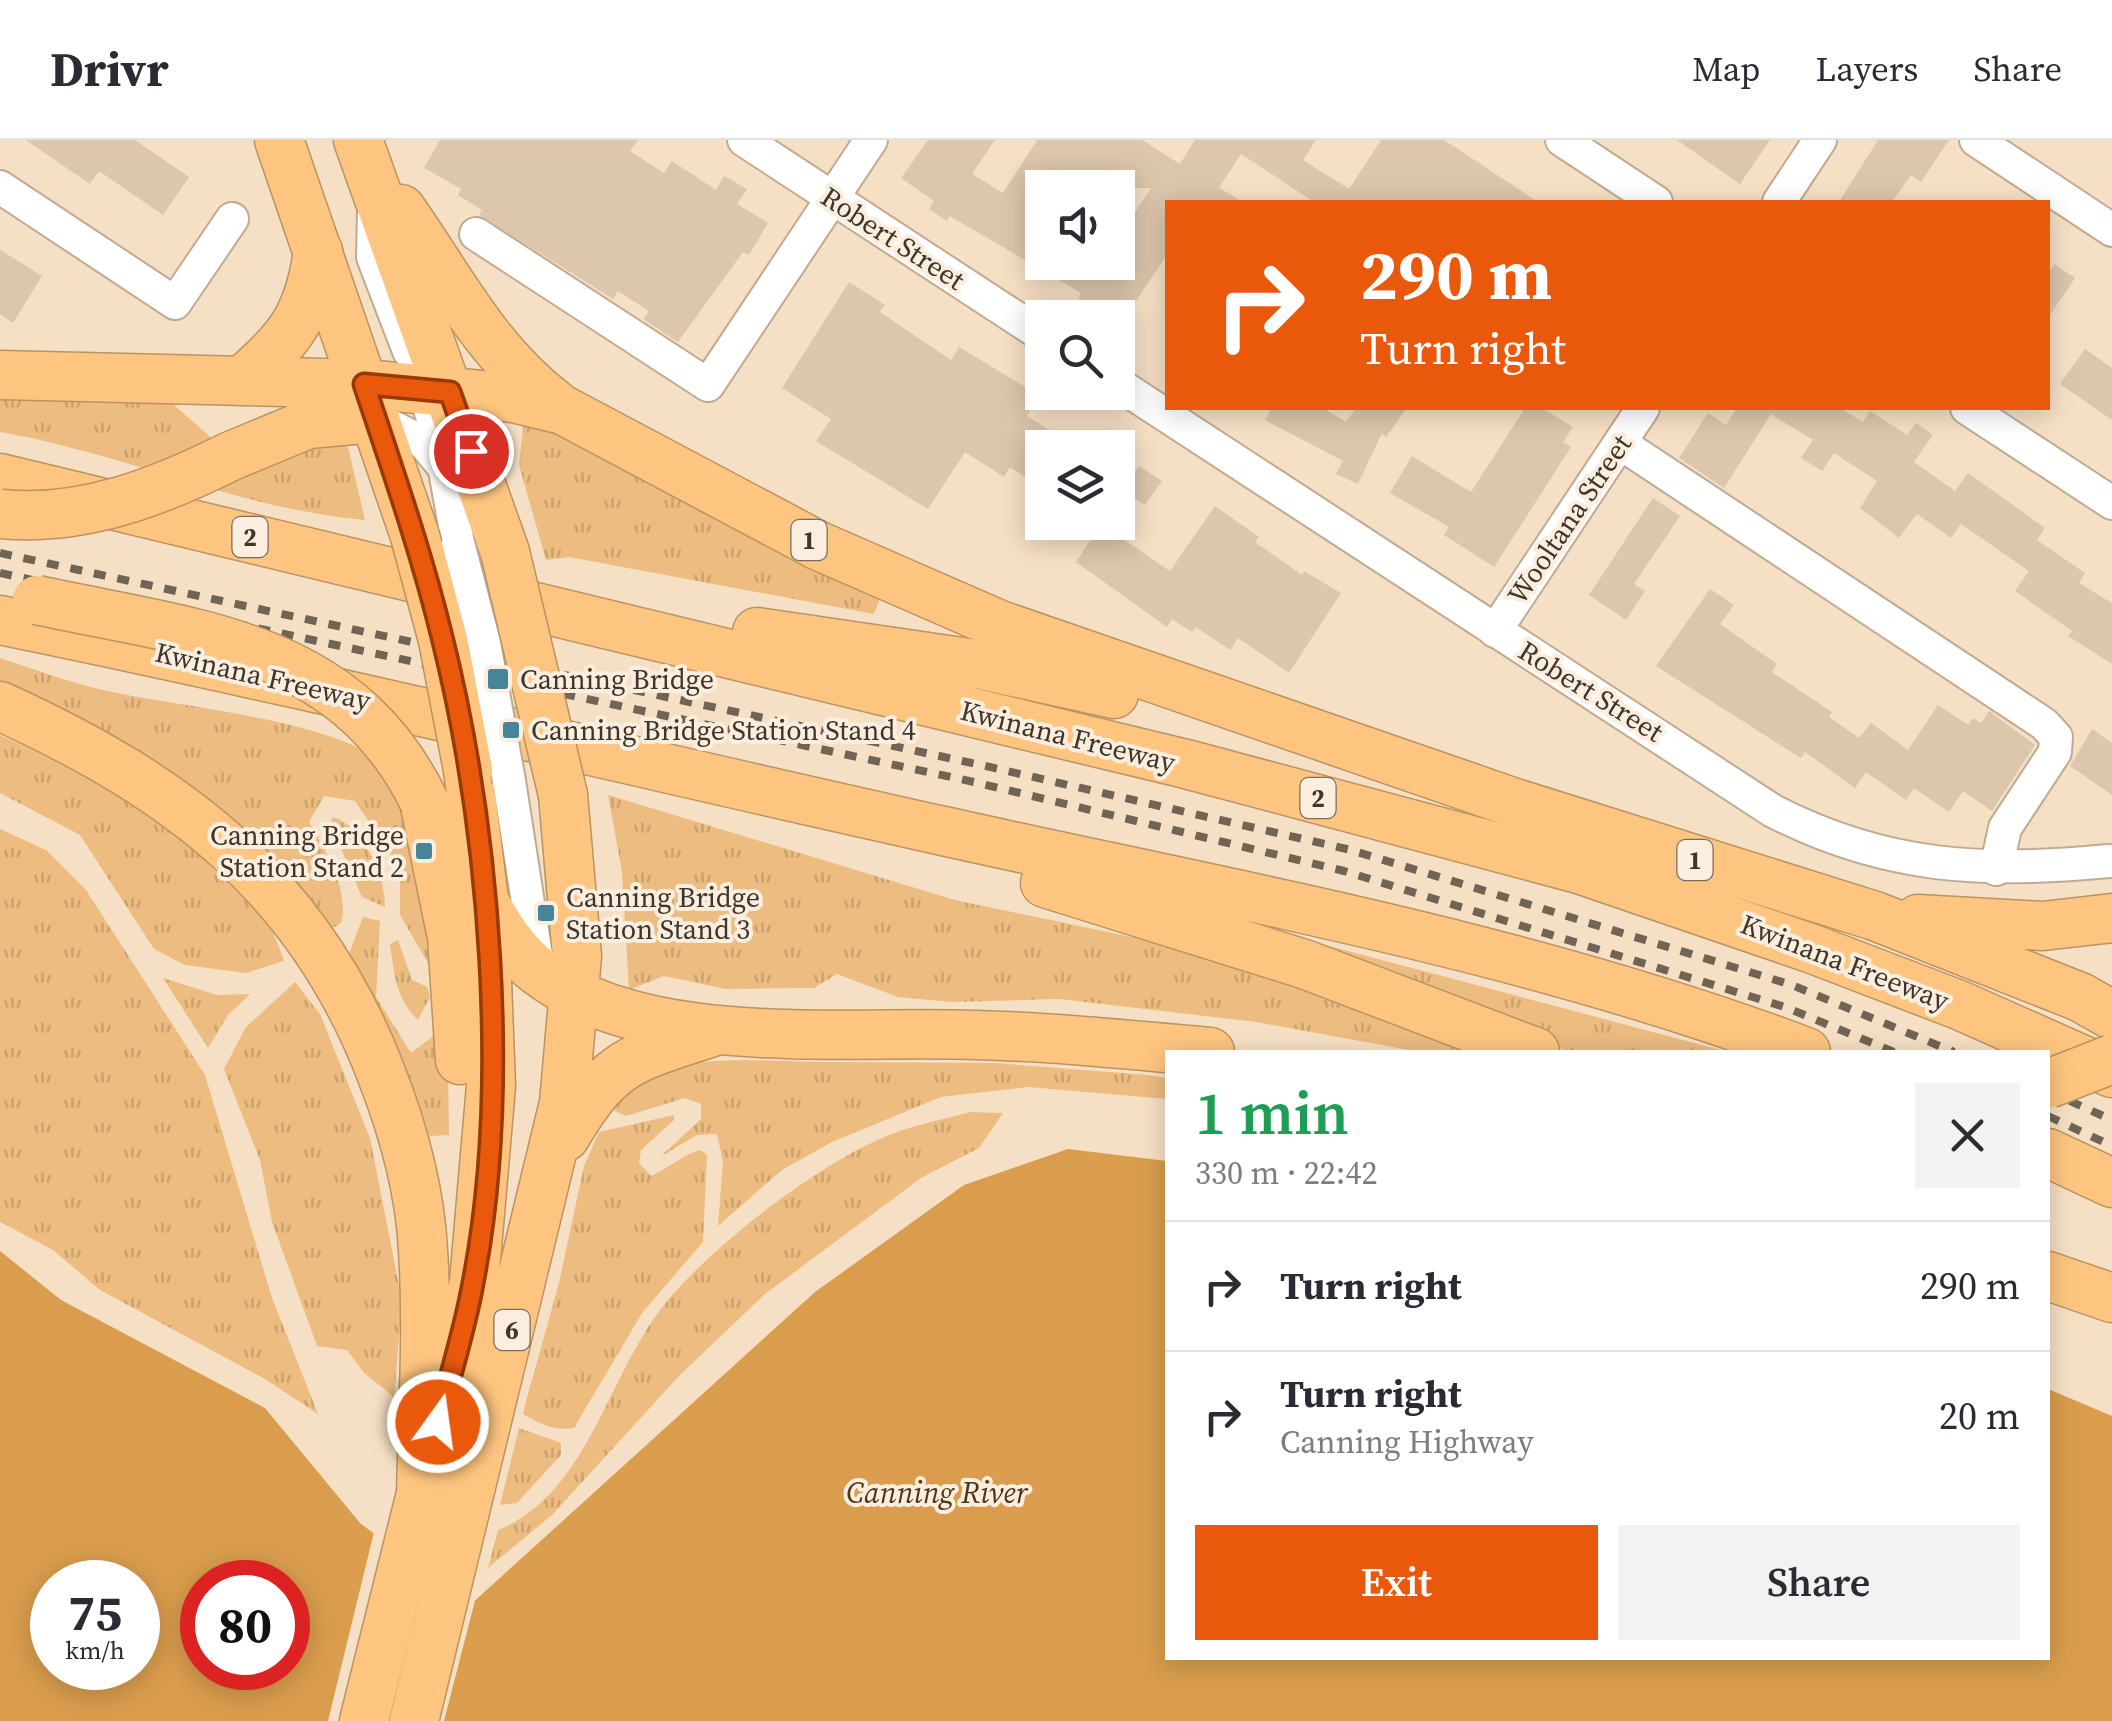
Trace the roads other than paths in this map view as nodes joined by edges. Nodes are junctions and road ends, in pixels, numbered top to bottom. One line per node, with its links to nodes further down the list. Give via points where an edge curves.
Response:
1 (280, 140): 15 (highway)
2 (744, 140): 9 (street, Robert Street)
3 (871, 140): 9 (street)
4 (1562, 140): 10 (street)
5 (1820, 140): 11 (street)
6 (1976, 140): 13 (street)
7 (366, 161): 19 (highway, 6); 22 (highway, 1, via 489,343)
8 (0, 188): 12 (street, via 175,302)
9 (832, 198): 14 (street, via 708,386); 16 (street, Robert Street)
10 (1653, 200)
11 (1780, 200)
12 (232, 219)
13 (2112, 230)
14 (476, 234)
15 (318, 250): 18 (highway, via 300,320 277,351); 21 (highway)
16 (1025, 324)
17 (0, 375): 18 (highway)
18 (242, 380): 21 (highway)
19 (437, 391): 21 (highway); 22 (highway); 26 (street); 31 (highway, 6)
20 (1135, 395): 33 (street, Robert Street)
21 (370, 401): 26 (street, via 424,443); 29 (highway, bridge, via 176,483 98,508); 30 (highway)
22 (563, 410): 37 (highway, 1, via 819,546 1000,625)
23 (1642, 410): 25 (street, Wooltana Street)
24 (1970, 410): 28 (street)
25 (1620, 442): 33 (street, Wooltana Street); 39 (street, via 2056,737 2055,752 2006,828)
26 (446, 471): 30 (street)
27 (0, 478): 31 (highway, Kwinana Freeway / 2)
28 (2112, 502)
29 (0, 514)
30 (436, 540): 36 (highway, bridge, via 443,640)
31 (503, 573): 37 (highway, via 1101,690); 43 (highway, 6, bridge, via 563,796 578,956); 50 (highway, Kwinana Freeway / 2, via 1579,869 1959,1005)
32 (12, 604): 35 (highway, Kwinana Freeway, via 200,661); 54 (highway, bridge, via 257,649 308,672 381,732 424,801 452,937 461,1080)
33 (1495, 630): 39 (street, Robert Street, via 1821,836 1903,860)
34 (0, 706): 58 (highway, via 130,773 211,829 292,912 337,978 394,1106 424,1247)
35 (663, 769): 47 (highway, via 1212,932); 48 (highway, Kwinana Freeway, via 1517,959)
36 (488, 775): 40 (highway); 43 (street)
37 (1515, 803): 41 (highway, 1)
38 (2108, 861): 39 (street, Robert Street)
39 (1996, 869)
40 (484, 901): 43 (highway, via 506,940); 54 (highway, 6, via 491,1086)
41 (1875, 916): 42 (highway, via 2043,926); 44 (highway, 1)
42 (2112, 918)
43 (557, 983): 45 (highway, via 614,1009); 52 (highway, 6, via 570,1054)
44 (2112, 1015)
45 (715, 1031): 46 (highway, via 975,1034); 52 (highway, via 610,1073)
46 (1184, 1050)
47 (1530, 1050)
48 (1800, 1050)
49 (2112, 1060): 51 (highway, bridge)
50 (2112, 1073)
51 (2050, 1083)
52 (555, 1154): 60 (highway, 6)
53 (2050, 1154): 55 (highway)
54 (486, 1165): 58 (highway, 6, via 474,1282)
55 (2112, 1183)
56 (2050, 1277): 57 (highway)
57 (2112, 1298)
58 (420, 1492): 59 (highway, 6)
59 (364, 1721)
60 (414, 1721)

